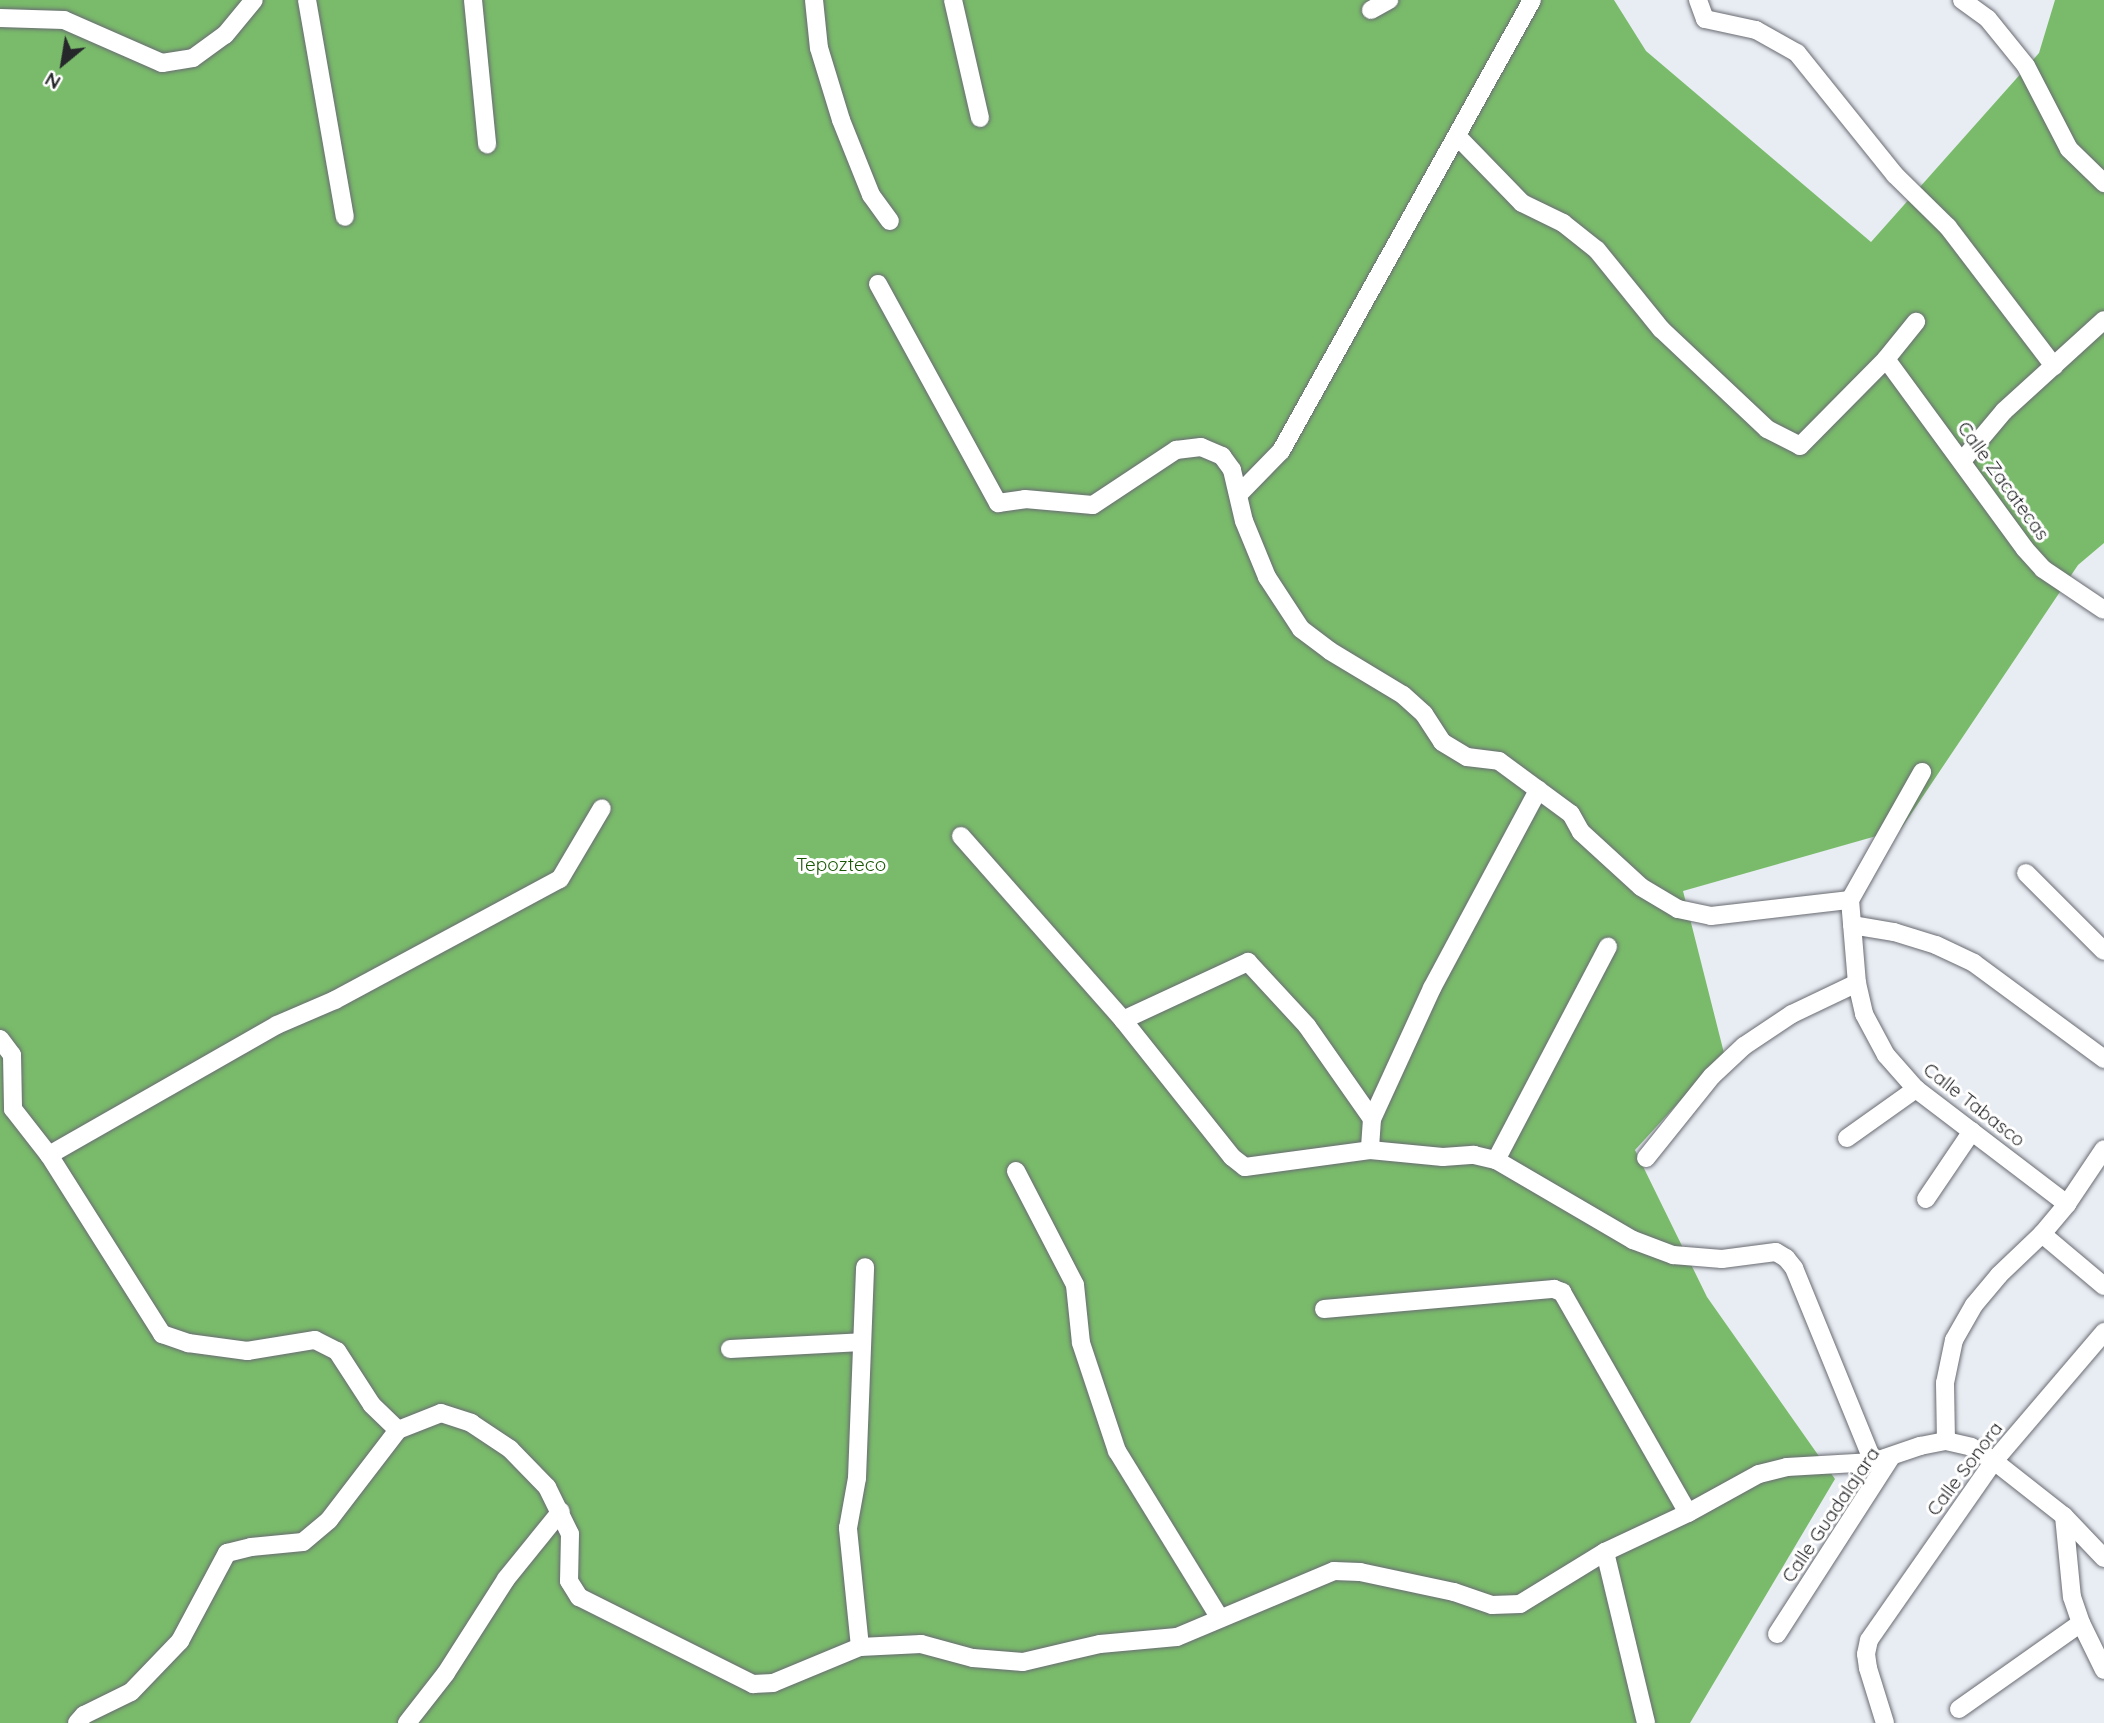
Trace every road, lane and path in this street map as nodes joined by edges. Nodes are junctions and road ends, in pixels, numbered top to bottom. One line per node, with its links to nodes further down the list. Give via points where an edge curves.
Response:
1 (254, 0): 11 (street, via 225,35 192,58 162,63 64,20)
2 (307, 0): 16 (street)
3 (473, 0): 14 (street)
4 (814, 0): 17 (street, via 818,48 841,120 872,195)
5 (953, 0): 12 (street)
6 (1389, 0): 10 (street)
7 (1532, 0): 13 (street)
8 (1698, 0): 22 (street, via 1706,19 1756,30 1797,53 1886,166 1948,227)
9 (1962, 0): 15 (street, via 1988,19 2026,66 2069,149)
10 (1371, 10)
11 (0, 18)
12 (980, 118)
13 (1458, 137): 21 (street, via 1522,203 1563,223 1597,250 1661,329 1767,429 1800,446); 24 (street, via 1281,451)
14 (487, 144)
15 (2104, 183)
16 (345, 217)
17 (890, 221)
18 (878, 284): 24 (street, via 998,503 1025,499 1093,505 1176,450 1201,447 1222,456)
19 (2104, 320): 22 (street)
20 (1916, 322): 21 (street)
21 (1886, 359): 23 (street, Calle Zacatecas)
22 (2054, 366): 23 (street, via 2004,411)
23 (1962, 460): 25 (street, Calle Zacatecas, via 2043,569)
24 (1239, 494): 27 (street, via 1244,521 1267,578 1301,629 1403,695 1424,714 1442,742 1467,757 1499,761)
25 (2104, 610)
26 (1922, 772): 31 (street)
27 (1538, 790): 31 (street, via 1571,814 1605,857 1641,887 1678,909 1711,916); 40 (street, via 1432,988)
28 (602, 808): 45 (street, via 560,879 335,1000 277,1025)
29 (961, 836): 36 (street)
30 (2026, 873): 34 (street)
31 (1850, 901): 32 (street, Calle Tabasco)
32 (1852, 925): 35 (street, Calle Tabasco); 38 (street, via 1904,935 1964,958)
33 (1608, 947): 47 (street)
34 (2104, 951)
35 (1857, 983): 39 (street, Calle Tabasco, via 1864,1014 1886,1055); 46 (street, via 1793,1014 1744,1046 1712,1076)
36 (1122, 1020): 40 (street, via 1248,962 1307,1026); 44 (street, via 1232,1157 1245,1167)
37 (0, 1039): 45 (street, via 12,1055 13,1109)
38 (2104, 1059)
39 (1916, 1089): 41 (street, Calle Tabasco); 42 (street)
40 (1373, 1119): 44 (street)
41 (1972, 1131): 49 (street); 50 (street, Calle Tabasco)
42 (1847, 1138)
43 (2104, 1149): 50 (street)
44 (1370, 1150): 47 (street)
45 (49, 1155): 58 (street, via 162,1334 188,1343 247,1351 315,1340 337,1351 372,1405)
46 (1646, 1158)
47 (1496, 1160): 62 (street, via 1633,1240 1673,1255 1722,1259 1776,1252 1786,1258)
48 (1016, 1171): 68 (street, via 1075,1285 1081,1343 1117,1451)
49 (1926, 1199)
50 (2067, 1204): 51 (street)
51 (2042, 1234): 53 (street); 59 (street, via 1999,1275 1954,1340 1945,1383)
52 (865, 1267): 56 (street)
53 (2104, 1286)
54 (1324, 1309): 64 (street, via 1554,1289 1562,1292)
55 (2104, 1332): 61 (street, Calle Sonora)
56 (862, 1342): 57 (street); 71 (street, via 857,1478 848,1528)
57 (730, 1349)
58 (398, 1430): 63 (street, via 441,1413 471,1423 510,1449 547,1487); 74 (street, via 329,1520 303,1542 227,1553 180,1641 131,1692 84,1715)
59 (1946, 1441): 60 (street, Calle Guadalajara); 61 (street, via 1971,1447)
60 (1891, 1457): 62 (street); 70 (street, Calle Guadalajara)
61 (1994, 1461): 65 (street); 77 (street, Calle Sonora, via 1869,1640 1868,1668)
62 (1873, 1462): 64 (street, via 1787,1466 1759,1474)
63 (561, 1511): 71 (street, via 570,1534 569,1581 579,1597 716,1668 753,1684 773,1683); 75 (street, via 506,1579 446,1673)
64 (1688, 1513): 66 (street)
65 (2064, 1516): 67 (street); 69 (street, via 2072,1597)
66 (1605, 1552): 68 (street, via 1520,1604 1492,1605 1454,1592 1334,1570); 76 (street)
67 (2104, 1558)
68 (1219, 1617): 71 (street, via 1177,1637 1100,1644 1023,1662 973,1658 921,1644)
69 (2081, 1623): 72 (street); 73 (street)
70 (1777, 1634)
71 (860, 1647)
72 (2104, 1671)
73 (1959, 1709)
74 (78, 1723)
75 (407, 1723)
76 (1646, 1723)
77 (1885, 1723)

